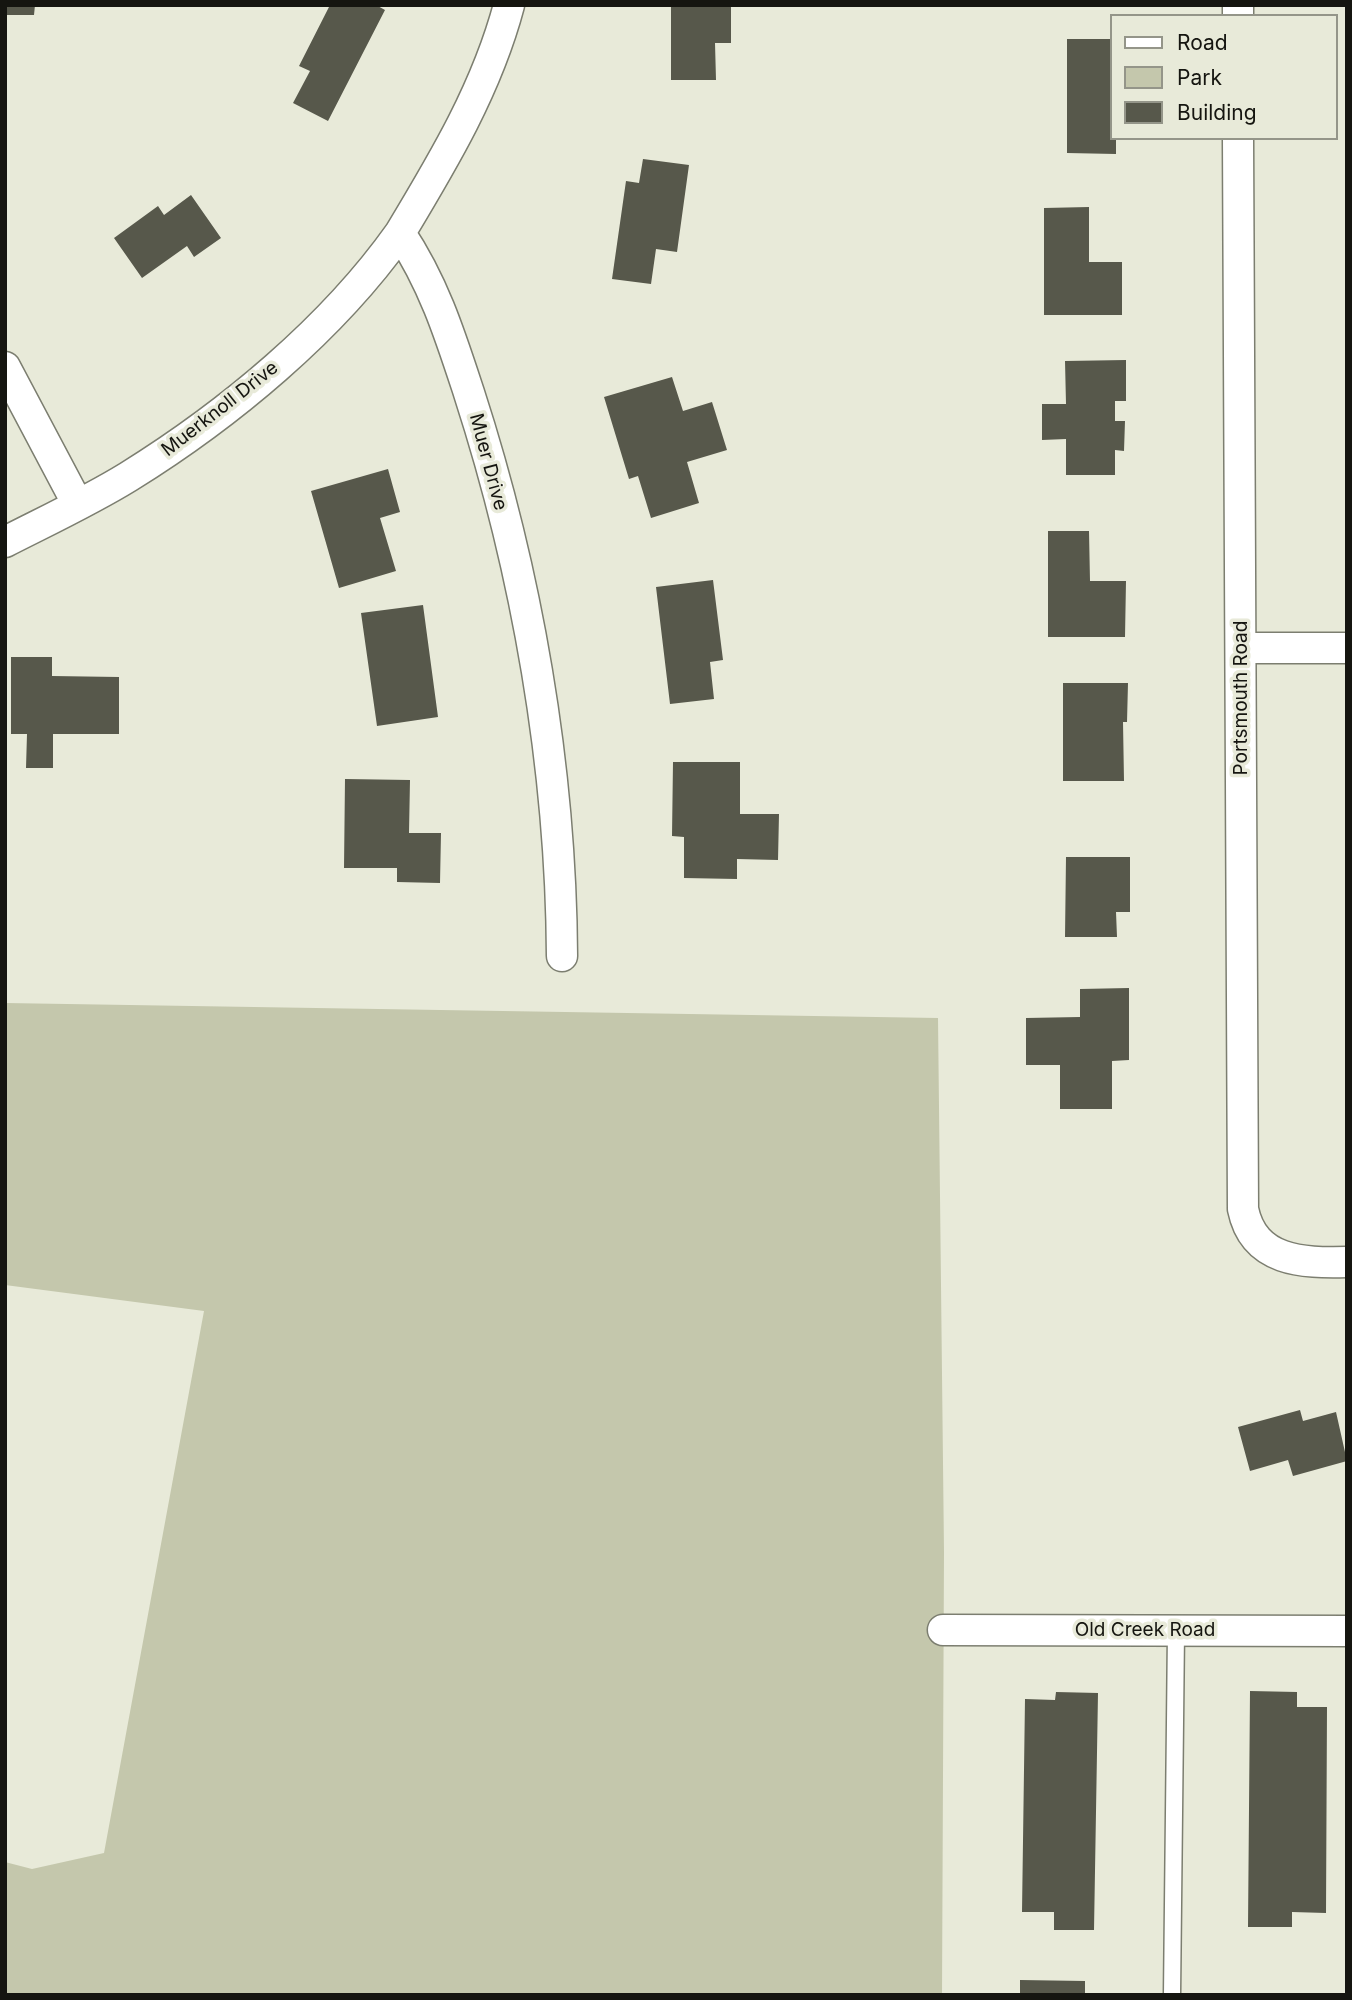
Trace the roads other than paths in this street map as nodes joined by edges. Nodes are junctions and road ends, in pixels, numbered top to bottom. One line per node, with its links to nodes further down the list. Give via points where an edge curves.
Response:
1 (509, 5): 3 (street, via 458,137)
2 (1238, 140): 7 (street, Portsmouth Road)
3 (400, 233): 5 (street, Muerknoll Drive, via 369,276 233,403 125,479); 9 (street, Muer Drive, via 424,269 444,317 508,538 542,716 556,830)
4 (5, 367): 5 (street)
5 (77, 503): 6 (street, Muerknoll Drive)
6 (5, 542)
7 (1241, 648): 8 (street); 10 (street, Portsmouth Road, via 1243,1209 1247,1227 1267,1248 1297,1260)
8 (1347, 648)
9 (562, 956)
10 (1347, 1262)
11 (943, 1630): 12 (street, Old Creek Road)
12 (1176, 1630): 13 (street, Old Creek Road); 14 (lane)
13 (1347, 1631)
14 (1172, 1995)

